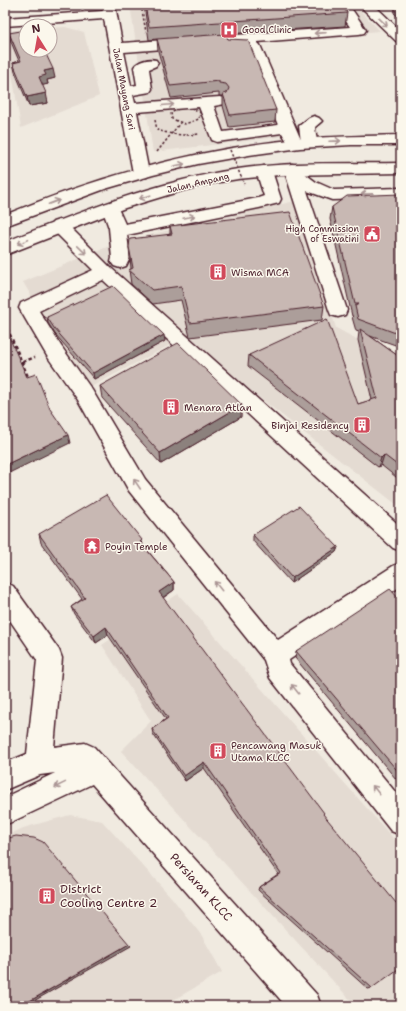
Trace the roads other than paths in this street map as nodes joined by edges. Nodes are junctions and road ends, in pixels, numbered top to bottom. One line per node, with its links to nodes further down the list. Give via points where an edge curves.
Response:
1 (342, 5): 6 (main road, one-way to 6, via 358,30 203,36)
2 (366, 5): 5 (main road, one-way to 5)
3 (109, 10): 4 (main road); 6 (main road, Jalan Mayang Sari)
4 (5, 22)
5 (401, 38)
6 (118, 53): 8 (main road, Jalan Mayang Sari); 12 (main road, via 253,45 270,96)
7 (151, 63): 8 (main road, via 141,67 145,89)
8 (126, 91): 9 (main road, Jalan Mayang Sari)
9 (129, 108): 13 (main road, one-way to 13, via 212,101 217,137); 19 (main road, Jalan Mayang Sari)
10 (314, 121): 15 (main road, via 306,126 307,135)
11 (265, 124): 13 (main road, via 262,128)
12 (287, 128): 13 (main road); 15 (main road)
13 (242, 134)
14 (401, 140): 15 (main road, one-way to 14)
15 (302, 143): 19 (main road, one-way to 15, via 218,156)
16 (401, 168): 17 (main road, Jalan Ampang)
17 (292, 170): 18 (main road, Jalan Ampang); 21 (main road, via 310,186); 31 (main road, via 333,279)
18 (264, 171): 22 (main road, Jalan Ampang, one-way to 22, via 184,185); 23 (main road)
19 (141, 173): 24 (main road, one-way to 19, via 80,192)
20 (401, 193): 21 (main road, one-way to 21)
21 (332, 195): 28 (main road, via 318,211)
22 (110, 208): 25 (main road, Jalan Ampang); 27 (main road)
23 (281, 208): 26 (main road, via 293,214); 27 (main road, one-way to 23, via 124,230 259,203)
24 (5, 221)
25 (59, 226): 29 (main road, Jalan Ampang, one-way to 29); 30 (main road, one-way to 30)
26 (300, 226)
27 (118, 228): 30 (main road, via 121,258)
28 (324, 231)
29 (5, 249)
30 (113, 267): 32 (main road, via 175,346); 35 (main road, one-way to 30, via 138,485 92,392 54,352 28,308)
31 (338, 310)
32 (401, 541)
33 (401, 573): 35 (main road)
34 (5, 593): 36 (main road, via 50,658)
35 (275, 655): 40 (main road, one-way to 35, via 279,670)
36 (38, 762): 37 (main road, Persiaran KLCC, via 85,756); 38 (main road, Persiaran KLCC)
37 (95, 768): 39 (main road, one-way to 39); 41 (main road, Persiaran KLCC)
38 (5, 777)
39 (5, 811)
40 (401, 821)
41 (306, 1006)

